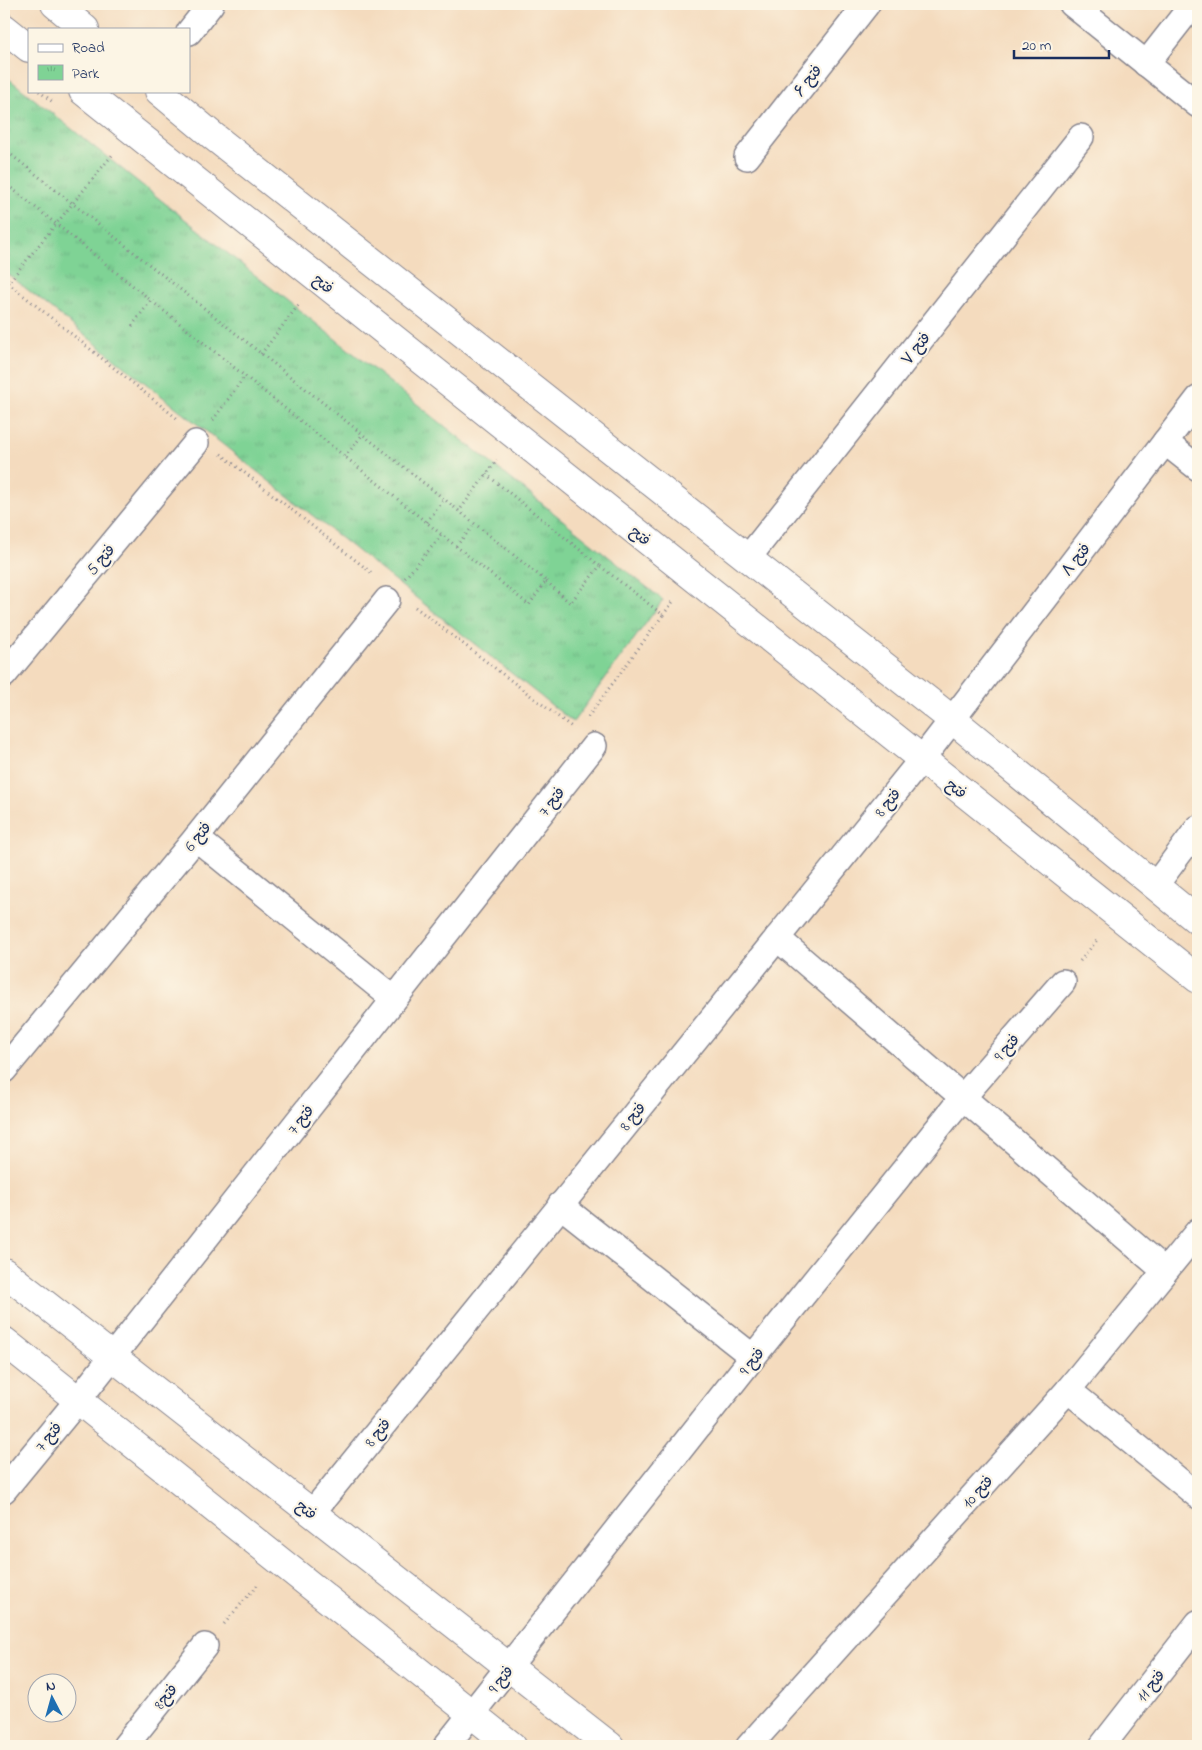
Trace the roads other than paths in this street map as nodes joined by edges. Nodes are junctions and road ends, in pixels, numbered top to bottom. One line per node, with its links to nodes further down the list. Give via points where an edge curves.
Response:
1 (55, 4): 7 (street)
2 (211, 4): 8 (street)
3 (867, 4): 15 (street, فتح ۶)
4 (1072, 4): 10 (street)
5 (1193, 4): 10 (street)
6 (4, 28): 9 (street)
7 (84, 28)
8 (190, 31)
9 (28, 47)
10 (1146, 64): 13 (street)
11 (84, 92): 25 (street, فتح)
12 (160, 92): 20 (street)
13 (1198, 106)
14 (1082, 138): 20 (street, فتح ۷)
15 (747, 157)
16 (1198, 399): 18 (street, فتح ۸)
17 (198, 440): 22 (street, فتح 5)
18 (1165, 442): 19 (street); 23 (street, فتح ۸)
19 (1198, 468)
20 (748, 558): 23 (street)
21 (391, 596): 27 (street, فتح 6)
22 (4, 675)
23 (952, 720): 25 (street, فتح 8); 28 (street)
24 (586, 739): 33 (street, فتح 7)
25 (922, 759): 30 (street, فتح 8); 31 (street, فتح)
26 (1198, 828): 28 (street)
27 (196, 838): 33 (street); 34 (street, فتح 6)
28 (1155, 886): 29 (street)
29 (1198, 921)
30 (777, 938): 35 (street); 36 (street, فتح 8)
31 (1198, 979)
32 (1063, 982): 35 (street, فتح 9)
33 (394, 999): 41 (street, فتح 7)
34 (4, 1070)
35 (962, 1097): 38 (street); 42 (street, فتح 9)
36 (560, 1205): 42 (street); 47 (street, فتح 8)
37 (1198, 1230): 38 (street, فتح 10)
38 (1165, 1271): 43 (street, فتح 10)
39 (4, 1272): 41 (street, فتح)
40 (4, 1341): 44 (street)
41 (112, 1357): 44 (street, فتح 7); 47 (street, فتح)
42 (753, 1358): 50 (street, فتح 9)
43 (1068, 1390): 46 (street); 56 (street, فتح 10)
44 (78, 1400): 45 (street, فتح 7); 51 (street)
45 (4, 1490)
46 (1198, 1496)
47 (312, 1513): 50 (street, فتح)
48 (1198, 1623): 57 (street, فتح 11)
49 (205, 1646): 52 (street, فتح8)
50 (509, 1667): 51 (street, فتح 9); 55 (street, فتح)
51 (472, 1714): 53 (street, فتح 9); 54 (street)
52 (125, 1746)
53 (446, 1746)
54 (512, 1746)
55 (610, 1746)
56 (749, 1746)
57 (1102, 1746)

